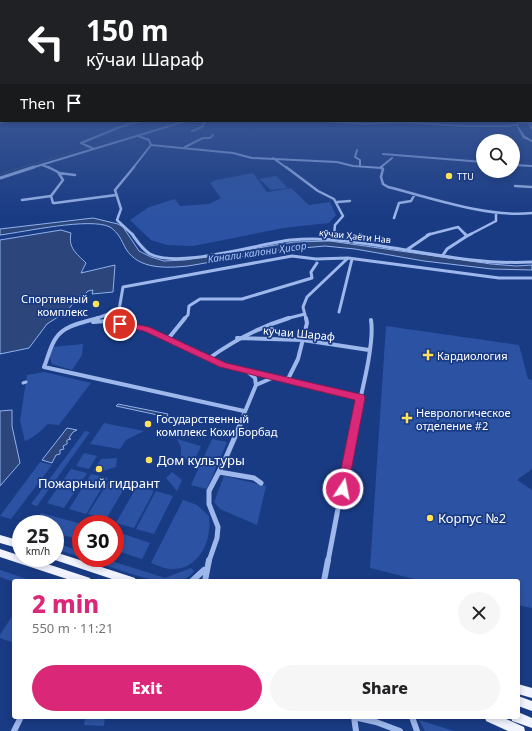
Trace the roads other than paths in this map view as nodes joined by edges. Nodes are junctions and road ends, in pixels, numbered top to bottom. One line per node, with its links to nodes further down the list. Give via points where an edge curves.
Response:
1 (94, 149): 9 (street)
2 (148, 149): 20 (street, via 116,189)
3 (196, 149): 6 (street, via 236,153 252,158)
4 (357, 150): 10 (street, via 355,156 360,160)
5 (383, 154): 8 (street)
6 (273, 158): 10 (street); 24 (street)
7 (392, 158): 13 (street)
8 (476, 161)
9 (42, 165): 14 (street); 16 (street)
10 (360, 165): 13 (street)
11 (520, 165): 12 (street)
12 (532, 166)
13 (381, 167): 19 (street, via 381,177 385,186)
14 (59, 173): 15 (street); 21 (street, via 63,180)
15 (74, 175)
16 (0, 178)
17 (515, 186): 18 (street)
18 (532, 187)
19 (415, 194): 25 (street); 27 (street, via 411,201 400,203)
20 (116, 195): 21 (street, via 55,203); 29 (street, кӯчаи Ҳаёти Нав, via 121,209 117,220 130,231 143,249 164,258 188,258 297,239)
21 (52, 196): 22 (street)
22 (22, 200)
23 (350, 201): 24 (street)
24 (337, 202): 29 (street, via 343,216 335,225)
25 (496, 213): 26 (street); 28 (street, via 496,221)
26 (532, 213)
27 (394, 218)
28 (467, 236): 30 (street, via 458,227 435,231 423,236); 31 (street, via 447,249)
29 (334, 238): 30 (street, кӯчаи Ҳаёти Нав)
30 (408, 250): 31 (street, кӯчаи Ҳаёти Нав)
31 (443, 255): 33 (street, кӯчаи Ҳаёти Нав, via 498,262)
32 (350, 258): 35 (street, via 499,278); 36 (street); 37 (street, via 307,298 303,308); 39 (street, via 316,259 284,256 123,287 119,310)
33 (532, 262)
34 (317, 263): 40 (street, via 311,272 312,278 254,296 242,299 200,299 189,306 188,315)
35 (532, 278)
36 (339, 312)
37 (305, 314): 41 (street, кӯчаи Шараф, via 269,323); 42 (street, via 307,323)
38 (371, 320): 43 (street)
39 (87, 322): 40 (street, via 107,321); 50 (street, via 65,330 56,337 44,367)
40 (168, 338): 44 (street)
41 (237, 338): 42 (street, кӯчаи Шараф); 44 (street, кӯчаи Шараф)
42 (303, 340): 43 (street, кӯчаи Шараф); 47 (street, via 298,360)
43 (369, 350): 49 (street)
44 (208, 359): 45 (street)
45 (248, 372): 46 (street); 48 (street, via 255,378)
46 (273, 378): 47 (street); 48 (street)
47 (287, 381): 49 (street)
48 (256, 385): 50 (street)
49 (361, 398): 62 (street)
50 (244, 411): 51 (street)
51 (219, 472): 52 (street, via 254,478); 57 (street, via 208,490 210,510 217,521 218,530 216,542)
52 (261, 482)
53 (0, 539): 54 (highway)
54 (12, 542)
55 (0, 553): 58 (highway)
56 (64, 559): 59 (highway)
57 (204, 570): 60 (street); 61 (street)
58 (81, 579)
59 (126, 579)
60 (194, 579)
61 (205, 579)
62 (324, 579)
63 (520, 690): 64 (highway)
64 (532, 693)
65 (520, 702): 66 (highway)
66 (532, 706)
67 (520, 718): 73 (highway)
68 (20, 719): 74 (street)
69 (354, 719): 75 (street)
70 (360, 719): 76 (street)
71 (413, 719): 77 (street)
72 (494, 719): 78 (highway)
73 (532, 723)
74 (14, 731)
75 (356, 731)
76 (400, 731)
77 (417, 731)
78 (520, 731)

